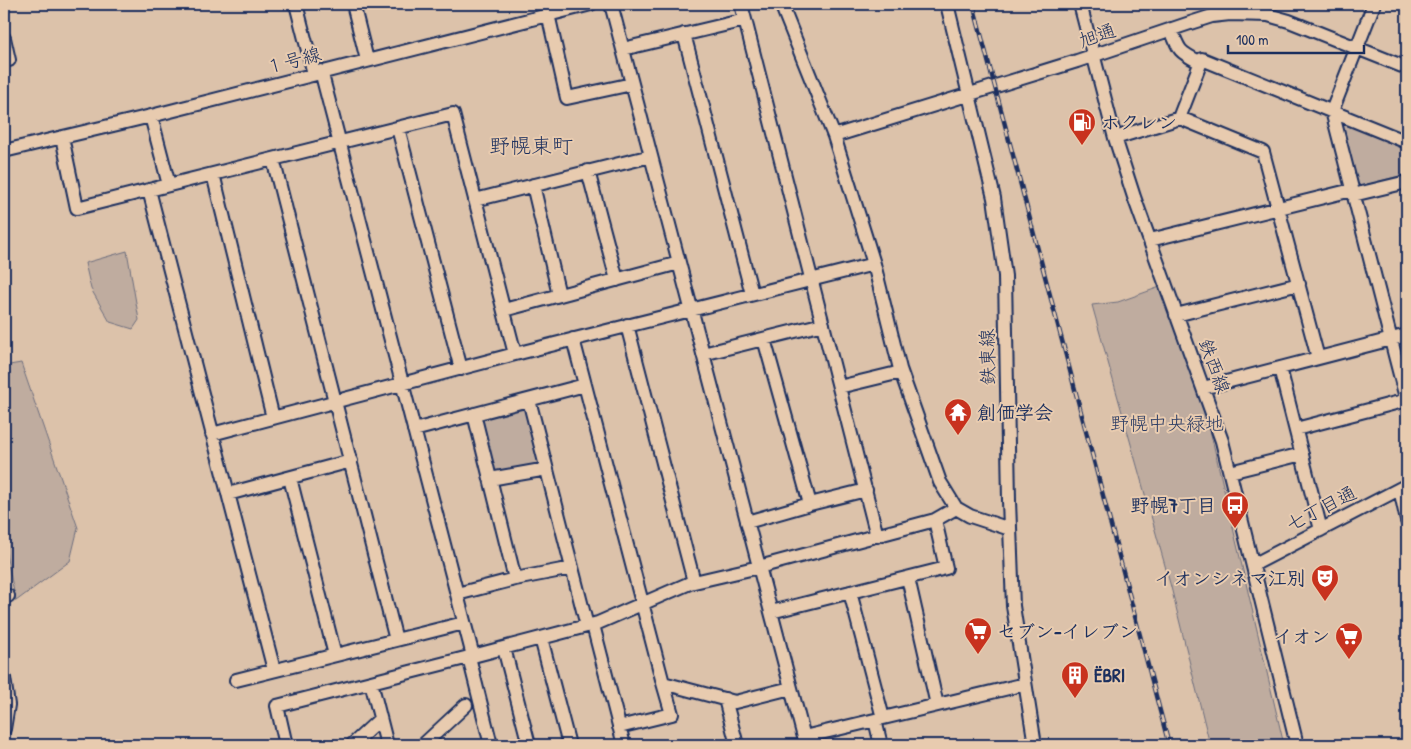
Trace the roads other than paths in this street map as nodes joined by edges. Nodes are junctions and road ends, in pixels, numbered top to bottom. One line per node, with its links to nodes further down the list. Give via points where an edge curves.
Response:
1 (296, 4): 23 (street)
2 (353, 4): 19 (street)
3 (591, 4): 11 (street, １号線)
4 (611, 4): 17 (street)
5 (740, 4): 12 (street)
6 (781, 4): 30 (street)
7 (947, 4): 25 (street, 鉄東線)
8 (1080, 4): 18 (street, 鉄西線)
9 (1374, 4): 16 (street)
10 (1229, 9): 13 (street, 旭通); 16 (street, 旭通, via 1289,21)
11 (548, 14): 19 (street, １号線); 24 (street, via 567,98)
12 (745, 20): 14 (street); 51 (street)
13 (1171, 29): 18 (street, 旭通); 21 (street, via 1181,52)
14 (684, 34): 17 (street); 53 (street)
15 (4, 38): 20 (street, via 9,60)
16 (1355, 48): 22 (street, 旭通); 26 (street)
17 (623, 49): 24 (street)
18 (1094, 56): 25 (street, 旭通); 32 (street, 鉄西線)
19 (367, 60): 23 (street, １号線)
20 (4, 61)
21 (1201, 63): 26 (street, via 1202,59); 28 (street)
22 (1407, 68)
23 (318, 72): 27 (street, １号線); 33 (street)
24 (632, 84): 36 (street)
25 (969, 95): 30 (street, 旭通); 96 (street, 鉄東線, via 997,210 1005,276)
26 (1332, 111): 34 (street); 44 (street)
27 (151, 116): 31 (street, １号線); 42 (street)
28 (1179, 118): 32 (street); 46 (street, via 1263,152)
29 (398, 128): 33 (street); 45 (street, via 453,114); 67 (street)
30 (834, 136): 49 (street)
31 (62, 137): 35 (street, １号線); 43 (street, via 77,208)
32 (1115, 138): 47 (street, 鉄西線)
33 (340, 142): 37 (street); 70 (street)
34 (1407, 142)
35 (4, 151)
36 (651, 156): 38 (street); 48 (street)
37 (273, 159): 39 (street); 76 (street)
38 (588, 171): 41 (street); 50 (street)
39 (213, 174): 42 (street); 78 (street)
40 (1407, 182): 44 (street)
41 (533, 185): 45 (street); 54 (street)
42 (169, 186): 43 (street)
43 (149, 190): 81 (street)
44 (1353, 192): 46 (street); 63 (street)
45 (475, 200): 56 (street)
46 (1279, 208): 47 (street); 52 (street)
47 (1150, 240): 57 (street, 鉄西線)
48 (679, 263): 50 (street); 55 (street)
49 (874, 264): 51 (street); 69 (street)
50 (616, 280): 54 (street)
51 (812, 280): 53 (street); 58 (street)
52 (1298, 284): 57 (street); 66 (street)
53 (752, 294): 55 (street)
54 (560, 295): 56 (street)
55 (692, 309): 59 (street); 65 (street)
56 (504, 310): 64 (street)
57 (1176, 315): 73 (street, 鉄西線)
58 (823, 324): 62 (street); 72 (street)
59 (627, 326): 61 (street); 104 (street)
60 (1407, 335): 63 (street)
61 (573, 339): 64 (street); 71 (street)
62 (764, 339): 65 (street); 91 (street)
63 (1391, 339): 66 (street); 75 (street)
64 (515, 354): 67 (street)
65 (703, 354): 95 (street)
66 (1318, 358): 68 (street)
67 (461, 368): 70 (street)
68 (1280, 368): 73 (street); 79 (street)
69 (901, 372): 72 (street); 92 (street, via 940,482)
70 (403, 384): 76 (street); 80 (street)
71 (585, 385): 74 (street); 107 (street)
72 (839, 387): 89 (street)
73 (1203, 388): 85 (street, 鉄西線)
74 (529, 400): 77 (street); 84 (street)
75 (1407, 401): 79 (street)
76 (336, 402): 78 (street); 83 (street)
77 (474, 414): 80 (street); 87 (street)
78 (273, 418): 81 (street)
79 (1296, 429): 82 (street)
80 (414, 430): 106 (street)
81 (212, 434): 90 (street)
82 (1302, 454): 85 (street); 97 (street)
83 (351, 462): 86 (street); 112 (street)
84 (547, 469): 87 (street); 101 (street)
85 (1230, 472): 99 (street, 鉄西線)
86 (290, 478): 90 (street); 114 (street)
87 (490, 480): 103 (street)
88 (1404, 487): 94 (street); 97 (street, 七丁目通)
89 (866, 490): 91 (street); 98 (street)
90 (228, 494): 116 (street)
91 (810, 504): 95 (street)
92 (956, 508): 93 (street); 96 (street)
93 (935, 520): 98 (street); 102 (street, via 946,568)
94 (1407, 521)
95 (747, 522): 100 (street)
96 (1010, 529): 121 (street, 鉄東線, via 1013,606)
97 (1321, 530): 99 (street, 七丁目通)
98 (877, 536): 100 (street)
99 (1253, 565): 142 (street, 鉄西線)
100 (759, 567): 104 (street); 108 (street)
101 (572, 568): 103 (street); 110 (street)
102 (908, 578): 105 (street); 125 (street)
103 (515, 579): 106 (street)
104 (694, 582): 107 (street)
105 (850, 592): 108 (street); 127 (street)
106 (457, 594): 109 (street)
107 (642, 604): 110 (street); 120 (street)
108 (771, 612): 122 (street)
109 (464, 623): 112 (street); 115 (street)
110 (590, 626): 111 (street); 128 (street)
111 (541, 638): 113 (street); 137 (street)
112 (396, 640): 114 (street)
113 (504, 648): 115 (street); 136 (street)
114 (335, 655): 116 (street)
115 (471, 656): 119 (street); 135 (street)
116 (274, 670): 118 (street)
117 (4, 678): 129 (street, via 8,705)
118 (236, 680)
119 (371, 682): 126 (street); 131 (street, via 277,706)
120 (663, 683): 123 (street); 128 (street, via 672,714)
121 (1025, 684): 125 (street); 141 (street, 鉄東線)
122 (791, 688): 123 (street, via 735,702); 130 (street)
123 (725, 699): 139 (street)
124 (466, 705): 134 (street)
125 (937, 705): 127 (street)
126 (380, 719): 132 (street); 133 (street)
127 (879, 719): 130 (street); 140 (street)
128 (619, 727): 138 (street)
129 (4, 729)
130 (805, 741)
131 (285, 744)
132 (352, 745)
133 (387, 745)
134 (423, 745)
135 (491, 745)
136 (529, 745)
137 (569, 745)
138 (624, 745)
139 (737, 745)
140 (881, 745)
141 (1035, 745)
142 (1297, 745)

